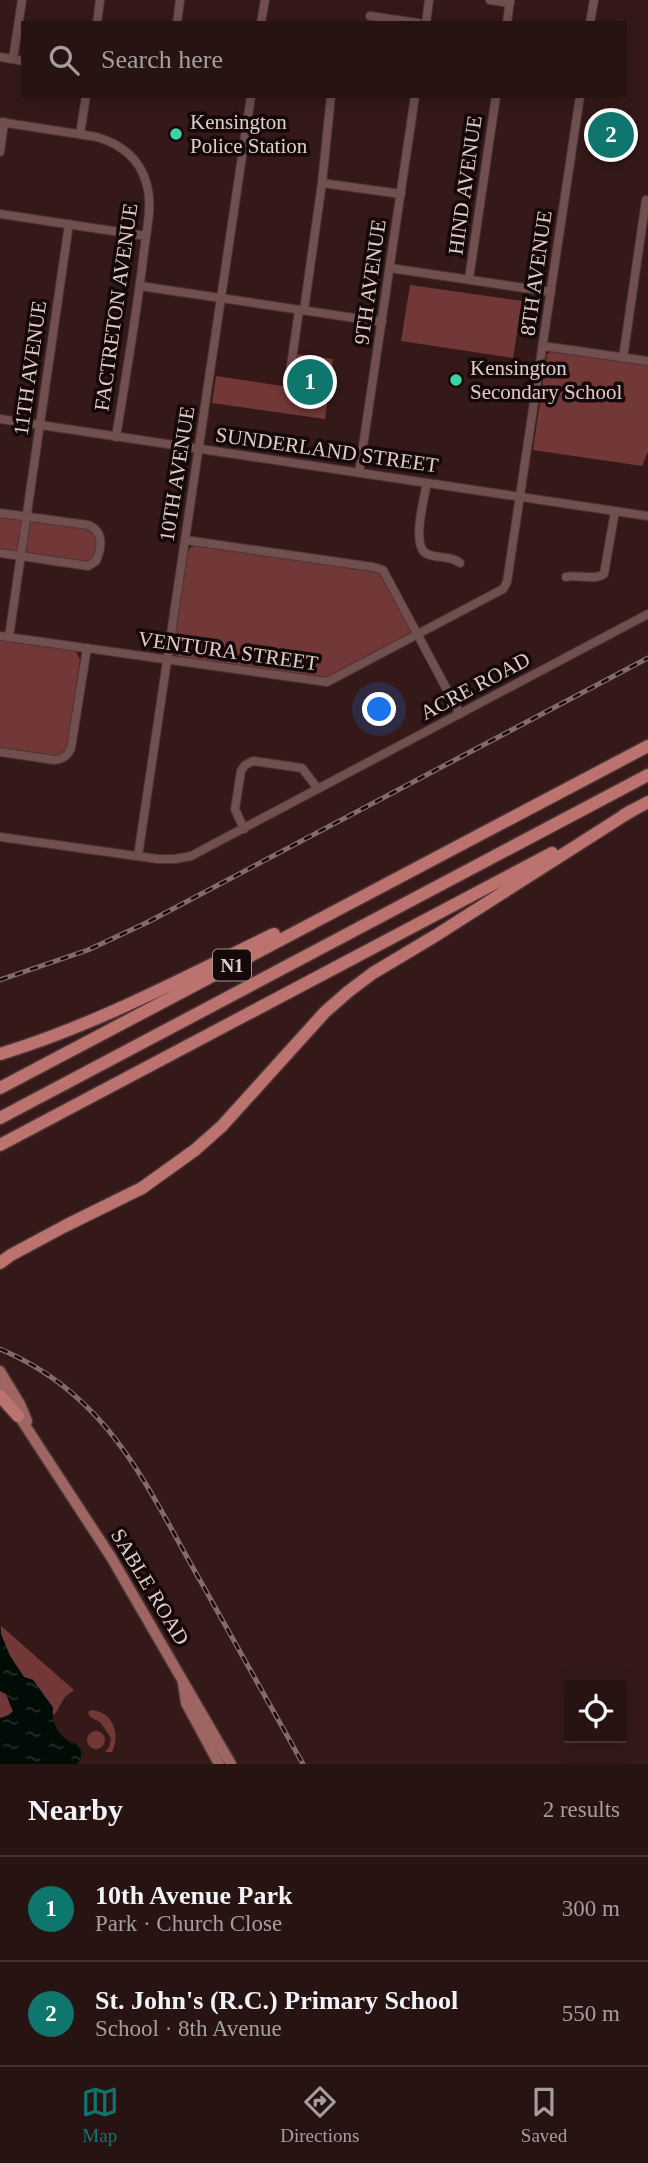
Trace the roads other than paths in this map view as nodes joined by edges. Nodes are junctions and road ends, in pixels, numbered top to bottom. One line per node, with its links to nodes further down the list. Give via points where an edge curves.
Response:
1 (22, 0): 18 (street)
2 (100, 0): 10 (street)
3 (180, 0): 11 (street)
4 (265, 0): 12 (street)
5 (429, 0): 14 (street)
6 (490, 0): 8 (street)
7 (594, 0): 16 (street)
8 (510, 1): 15 (street)
9 (370, 16): 13 (street)
10 (97, 21)
11 (177, 21)
12 (261, 21)
13 (404, 21)
14 (426, 21)
15 (507, 21)
16 (590, 21)
17 (0, 57): 18 (street)
18 (13, 59): 19 (street)
19 (21, 61)
20 (86, 98): 27 (street)
21 (251, 98): 39 (street, 10TH AVENUE)
22 (331, 98): 29 (street)
23 (415, 98): 30 (street, 9TH AVENUE)
24 (496, 98): 36 (street, HIND AVENUE)
25 (580, 98): 38 (street, 8TH AVENUE)
26 (2, 122): 27 (street, FACTRETON AVENUE); 28 (street)
27 (80, 134): 34 (street, FACTRETON AVENUE, via 109,141 138,163 150,197)
28 (0, 152)
29 (322, 183): 30 (street); 40 (street)
30 (401, 194): 35 (street, 9TH AVENUE)
31 (646, 200): 43 (street)
32 (0, 214): 33 (street)
33 (69, 224): 34 (street); 47 (street, 11TH AVENUE)
34 (146, 236): 37 (street, FACTRETON AVENUE)
35 (390, 268): 36 (street); 41 (street, 9TH AVENUE)
36 (469, 279): 38 (street)
37 (140, 286): 39 (street); 48 (street, FACTRETON AVENUE)
38 (551, 292): 42 (street, 8TH AVENUE)
39 (221, 298): 40 (street); 49 (street, 10TH AVENUE)
40 (301, 310): 41 (street); 45 (street)
41 (382, 322): 50 (street, 9TH AVENUE)
42 (543, 346): 43 (street); 52 (street, 8TH AVENUE)
43 (623, 358): 44 (street)
44 (648, 361)
45 (289, 380)
46 (0, 419): 47 (street, SUNDERLAND STREET)
47 (40, 425): 48 (street, SUNDERLAND STREET); 56 (street, 11TH AVENUE)
48 (116, 437): 49 (street, SUNDERLAND STREET)
49 (199, 449): 50 (street, SUNDERLAND STREET); 57 (street, 10TH AVENUE)
50 (359, 473): 51 (street, SUNDERLAND STREET)
51 (427, 483): 52 (street, SUNDERLAND STREET); 60 (street, via 420,546 427,554)
52 (521, 497): 53 (street, SUNDERLAND STREET); 63 (street, VENTURA STREET, via 508,582 503,589)
53 (615, 511): 55 (street, SUNDERLAND STREET); 61 (street, via 604,574 598,578)
54 (0, 513): 56 (street)
55 (648, 516)
56 (26, 517): 59 (street, 11TH AVENUE); 59 (street, via 92,526 99,533 100,547 96,561 88,566)
57 (185, 540): 63 (street, via 379,568); 66 (street, 10TH AVENUE)
58 (0, 553): 59 (street)
59 (20, 556): 64 (street, 11TH AVENUE)
60 (460, 563)
61 (566, 577)
62 (648, 614): 67 (street, ACRE ROAD)
63 (418, 635): 66 (street, VENTURA STREET, via 327,682); 67 (street)
64 (4, 636): 65 (street, VENTURA STREET)
65 (87, 648): 66 (street, VENTURA STREET); 69 (street, via 68,754 54,760)
66 (167, 660): 77 (street, 10TH AVENUE)
67 (460, 714): 71 (street, ACRE ROAD)
68 (648, 746): 76 (highway, N1)
69 (0, 752)
70 (648, 775): 80 (highway, N1)
71 (318, 789): 74 (street, ACRE ROAD); 74 (street, via 302,768 253,761 245,765 235,809)
72 (648, 802): 73 (highway)
73 (631, 811): 81 (highway); 82 (highway, via 349,991 222,1126 185,1158 142,1188)
74 (244, 828): 77 (street, ACRE ROAD, via 187,857)
75 (0, 837): 77 (street, ACRE ROAD)
76 (464, 843): 78 (highway, via 184,980); 79 (highway, N1)
77 (138, 856)
78 (0, 1054)
79 (0, 1088)
80 (0, 1118)
81 (0, 1145)
82 (4, 1259)
83 (0, 1371): 87 (main road, SABLE ROAD)
84 (0, 1387): 86 (main road, SABLE ROAD)
85 (0, 1396): 86 (highway)
86 (18, 1416): 87 (main road, SABLE ROAD)
87 (32, 1433): 88 (main road, SABLE ROAD)
88 (183, 1680): 89 (main road, via 186,1703); 90 (main road, SABLE ROAD)
89 (219, 1764)
90 (231, 1764)

